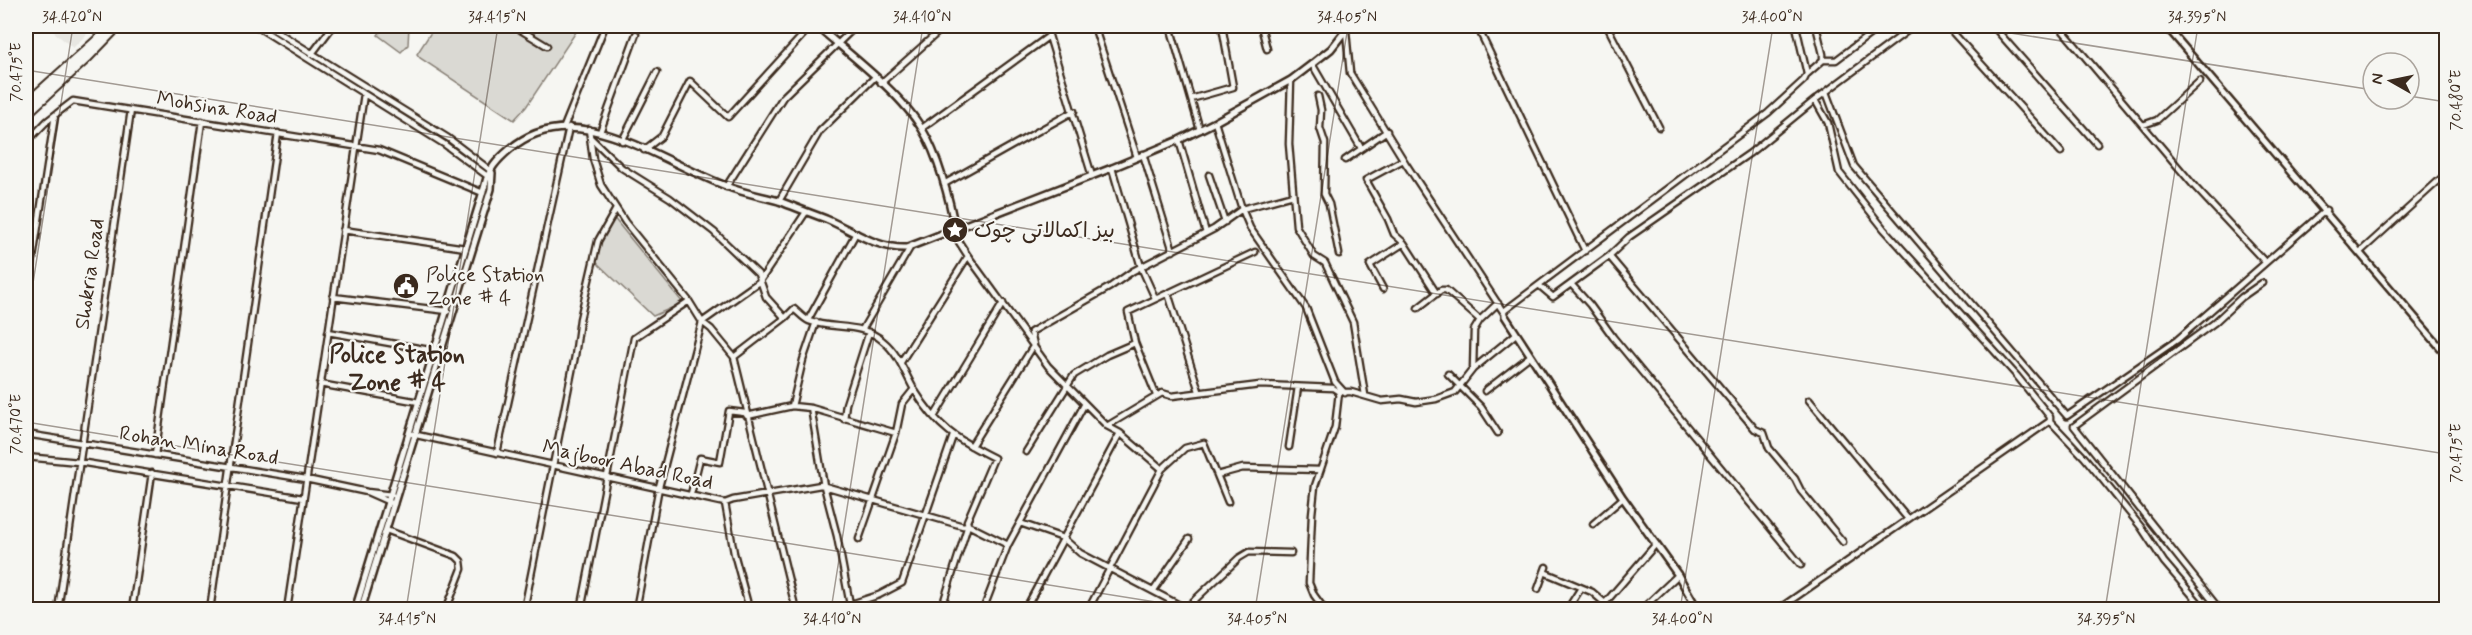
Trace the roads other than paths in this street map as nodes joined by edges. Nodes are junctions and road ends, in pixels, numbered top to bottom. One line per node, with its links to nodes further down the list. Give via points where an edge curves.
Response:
1 (109, 26): 33 (highway)
2 (116, 26): 33 (highway); 55 (highway)
3 (256, 26): 35 (street)
4 (268, 26): 34 (street)
5 (333, 26): 34 (street)
6 (514, 26): 31 (street)
7 (605, 26): 61 (street)
8 (811, 26): 79 (street, via 728,117 690,81 662,136)
9 (817, 26): 30 (street)
10 (856, 26): 30 (street)
11 (945, 26): 44 (street)
12 (1046, 26): 29 (street)
13 (1094, 26): 81 (street)
14 (1170, 26): 49 (street)
15 (1222, 26): 49 (street, via 1233,87)
16 (1261, 26): 32 (street)
17 (1477, 26): 107 (street)
18 (1607, 26): 62 (street)
19 (1796, 26): 39 (street)
20 (1816, 26): 36 (street)
21 (1881, 26): 36 (street, via 1836,60)
22 (1914, 26): 46 (street)
23 (1947, 26): 80 (street)
24 (1993, 26): 76 (street)
25 (2059, 26): 60 (street)
26 (2166, 26): 96 (street)
27 (1348, 28): 37 (street); 67 (street, via 1350,73)
28 (636, 34): 68 (street)
29 (1049, 36): 54 (street); 64 (street)
30 (838, 43): 40 (street); 90 (street, via 783,97)
31 (546, 46)
32 (1267, 49)
33 (82, 52): 51 (highway)
34 (313, 52): 35 (street); 43 (street)
35 (308, 59): 45 (street)
36 (1823, 60): 39 (street)
37 (1312, 64): 41 (street); 78 (street)
38 (657, 72): 73 (street)
39 (1807, 74): 107 (street, via 1768,113)
40 (875, 76): 44 (street); 93 (street, via 820,131)
41 (1291, 80): 59 (street); 92 (street, via 1289,144)
42 (2200, 81): 60 (street, via 2157,120)
43 (360, 83): 45 (street); 52 (street)
44 (881, 83): 64 (street)
45 (356, 89): 47 (street)
46 (1826, 92): 50 (street); 113 (street, via 1854,166 2067,416 2177,340)
47 (364, 94): 57 (street); 77 (street)
48 (1318, 96): 110 (street, via 1325,143 1324,194)
49 (1191, 99): 66 (street)
50 (1815, 100): 112 (street, via 1750,153 1629,237); 167 (street, via 1828,123 1839,172 1884,229 2017,376)
51 (26, 104)
52 (401, 109): 57 (street); 63 (street)
53 (131, 110): 56 (street, Mohsina Road, via 73,101); 58 (street, Mohsina Road); 175 (street, Shokria Road)
54 (1074, 111): 88 (street); 89 (street)
55 (26, 114)
56 (55, 115): 74 (street); 127 (street)
57 (397, 115): 63 (street)
58 (202, 122): 69 (street, Mohsina Road); 180 (street)
59 (1215, 122): 66 (street); 95 (street)
60 (2143, 125): 113 (street)
61 (567, 127): 65 (street); 85 (street, via 524,139 501,156); 178 (street)
62 (1659, 127)
63 (425, 128): 71 (street); 75 (street)
64 (922, 128): 89 (street)
65 (589, 129): 68 (street); 70 (street)
66 (1200, 130): 72 (street)
67 (1387, 131): 78 (street); 83 (street)
68 (600, 132): 73 (street)
69 (278, 133): 77 (street, Mohsina Road); 184 (street)
70 (590, 137): 94 (street, via 601,185); 115 (street, via 622,168 714,232 758,274)
71 (448, 138): 75 (street); 85 (street)
72 (1179, 140): 81 (street); 102 (street)
73 (622, 141): 79 (street)
74 (26, 143)
75 (444, 144): 85 (street)
76 (2097, 144)
77 (356, 146): 91 (street, Mohsina Road, via 379,150); 99 (street)
78 (1361, 148): 82 (street)
79 (644, 150): 90 (street)
80 (2061, 152)
81 (1140, 156): 84 (street); 106 (street)
82 (1345, 160)
83 (1403, 160): 103 (street, via 1366,180 1394,234); 126 (street)
84 (1112, 168): 88 (street); 114 (street)
85 (488, 172): 91 (street); 173 (street, via 492,173 490,189)
86 (2446, 174): 109 (street)
87 (1209, 175): 98 (street)
88 (1092, 176): 100 (street)
89 (944, 184): 100 (street)
90 (726, 187): 93 (street)
91 (483, 193): 105 (street)
92 (1293, 195): 95 (street); 158 (street, via 1296,226 1314,256 1325,263 1353,322)
93 (779, 201): 97 (street)
94 (616, 208): 124 (street); 183 (street, via 598,241)
95 (1242, 209): 98 (street); 156 (street, via 1250,228 1306,308)
96 (2326, 210): 109 (street); 113 (street)
97 (806, 212): 101 (street); 115 (street)
98 (1226, 222): 102 (street)
99 (343, 230): 105 (street); 122 (street)
100 (955, 230): 104 (street); 111 (street)
101 (856, 233): 104 (street, via 890,249); 132 (street)
102 (1206, 233): 106 (street)
103 (1404, 243): 119 (street, via 1370,265); 121 (street)
104 (911, 246): 136 (street)
105 (466, 248): 129 (street)
106 (1173, 251): 114 (street)
107 (1586, 251): 118 (street)
108 (1255, 252): 120 (street)
109 (2360, 252): 143 (street)
110 (1339, 254)
111 (968, 256): 125 (street); 146 (street)
112 (1609, 256): 117 (street); 213 (street, via 1755,429 1764,433 1769,448)
113 (2265, 262)
114 (1141, 267): 123 (street); 141 (street, via 1031,332)
115 (760, 281): 131 (street, via 766,297); 134 (street)
116 (2262, 283): 252 (street, via 2074,426)
117 (1570, 284): 118 (street, via 1553,297); 217 (street)
118 (1540, 286): 130 (street)
119 (1383, 289)
120 (1168, 293): 123 (street); 155 (street)
121 (1437, 294): 128 (street); 133 (street, via 1446,290)
122 (333, 297): 129 (street); 137 (street)
123 (1155, 298): 140 (street, via 1128,312)
124 (689, 301): 134 (street); 189 (street, via 634,338)
125 (1003, 303): 141 (street); 165 (street)
126 (1498, 303): 130 (street); 133 (street)
127 (26, 304)
128 (1418, 308)
129 (448, 311): 142 (street)
130 (1504, 314): 139 (street)
131 (785, 318): 132 (street, via 794,309); 145 (street)
132 (808, 320): 135 (street)
133 (1480, 320): 147 (street, via 1474,330)
134 (702, 322): 145 (street); 193 (street)
135 (816, 322): 136 (street); 162 (street)
136 (862, 330): 138 (street)
137 (328, 332): 142 (street); 149 (street)
138 (869, 332): 146 (street, via 884,341); 166 (street)
139 (1516, 334): 144 (street); 147 (street)
140 (1136, 343): 150 (street, via 1074,375); 157 (street)
141 (1034, 345): 150 (street, via 1048,366); 176 (street)
142 (435, 351): 160 (street)
143 (2446, 354)
144 (1530, 356): 154 (street); 199 (street)
145 (734, 357): 164 (street)
146 (902, 362): 153 (street)
147 (1473, 369): 151 (street)
148 (1448, 374): 151 (street)
149 (320, 384): 160 (street); 190 (street)
150 (1069, 385): 161 (street); 179 (street)
151 (1461, 386): 158 (street, via 1436,399 1416,402 1382,401); 171 (street)
152 (1298, 387): 155 (street, via 1260,385); 156 (street); 177 (street)
153 (914, 389): 165 (street); 169 (street, via 902,404)
154 (1485, 391)
155 (1199, 392): 157 (street)
156 (1342, 392): 158 (street); 186 (street)
157 (1156, 395): 168 (street)
158 (1365, 395)
159 (1809, 400): 205 (street)
160 (419, 402): 173 (street)
161 (1084, 405): 168 (street); 206 (street)
162 (792, 406): 163 (street); 164 (street)
163 (811, 408): 166 (street); 192 (street)
164 (747, 416): 195 (street, via 729,411 720,462 700,458); 196 (street)
165 (934, 417): 174 (street)
166 (844, 419): 169 (street)
167 (2050, 421): 205 (street); 251 (street, via 2085,458)
168 (1107, 426): 170 (street)
169 (896, 433): 200 (street)
170 (1120, 433): 185 (street); 210 (street)
171 (1498, 433)
172 (26, 434): 175 (street, Rohan Mina Road)
173 (413, 434): 178 (street, Majboor Abad Road); 197 (street)
174 (953, 436): 176 (street); 204 (street)
175 (82, 442): 180 (street, Rohan Mina Road); 182 (street, Shokria Road)
176 (971, 446): 208 (street, via 994,458)
177 (1289, 447)
178 (497, 453): 183 (street, Majboor Abad Road)
179 (1026, 453)
180 (155, 455): 184 (street, Rohan Mina Road)
181 (26, 457): 182 (street)
182 (79, 462): 187 (street); 226 (street, Shokria Road)
183 (554, 465): 189 (street, Majboor Abad Road); 233 (street)
184 (231, 467): 190 (street, Rohan Mina Road); 191 (street)
185 (1162, 469): 188 (street, via 1185,448 1204,443); 218 (street)
186 (1320, 470): 188 (street, via 1243,468); 244 (street, via 1312,514 1309,583)
187 (152, 473): 191 (street); 227 (street)
188 (1217, 475): 201 (street)
189 (605, 478): 193 (street, Majboor Abad Road); 234 (street)
190 (306, 479): 194 (street, Rohan Mina Road); 198 (street)
191 (229, 486): 198 (street); 228 (street)
192 (824, 486): 196 (street, Majboor Abad Road); 200 (street, Majboor Abad Road); 225 (street)
193 (659, 487): 195 (street, Majboor Abad Road); 235 (street)
194 (366, 492): 197 (street, Rohan Mina Road); 203 (street, Rohan Mina Road)
195 (691, 494): 202 (street, Majboor Abad Road)
196 (769, 495): 202 (street, Majboor Abad Road); 238 (street)
197 (393, 496): 203 (street)
198 (303, 498): 229 (street)
199 (1623, 498): 207 (street); 214 (street)
200 (872, 499): 204 (street, Majboor Abad Road); 211 (street)
201 (1228, 502)
202 (725, 503): 223 (street)
203 (391, 504): 209 (street); 230 (street)
204 (926, 514): 208 (street, Majboor Abad Road); 225 (street, via 902,583)
205 (1908, 519): 250 (street)
206 (1020, 523): 210 (street); 215 (street)
207 (1593, 524)
208 (968, 525): 215 (street, Majboor Abad Road); 239 (street)
209 (386, 530): 231 (street); 232 (street, via 461,561 462,569)
210 (1063, 538): 218 (street, via 1080,553); 241 (street)
211 (859, 539)
212 (1189, 539): 222 (street)
213 (1843, 542)
214 (1656, 544): 219 (street); 224 (street)
215 (1008, 545): 240 (street)
216 (1291, 553): 243 (street, via 1249,552)
217 (1801, 565)
218 (1110, 569): 222 (street); 242 (street)
219 (1678, 575): 248 (street); 249 (street)
220 (1581, 588): 221 (street, via 1545,569); 224 (street); 245 (street)
221 (1538, 589)
222 (1154, 590): 243 (street)
223 (747, 601)
224 (1605, 601): 246 (street); 247 (street)
225 (850, 607)
226 (58, 609)
227 (132, 609)
228 (210, 609)
229 (287, 609)
230 (355, 609)
231 (361, 609)
232 (446, 609)
233 (524, 609)
234 (581, 609)
235 (636, 609)
236 (655, 609): 237 (street)
237 (692, 609)
238 (796, 609)
239 (940, 609)
240 (983, 609)
241 (1025, 609)
242 (1088, 609)
243 (1186, 609)
244 (1325, 609)
245 (1567, 609)
246 (1599, 609)
247 (1613, 609)
248 (1641, 609)
249 (1696, 609)
250 (1777, 609)
251 (2205, 609)
252 (2220, 609)

